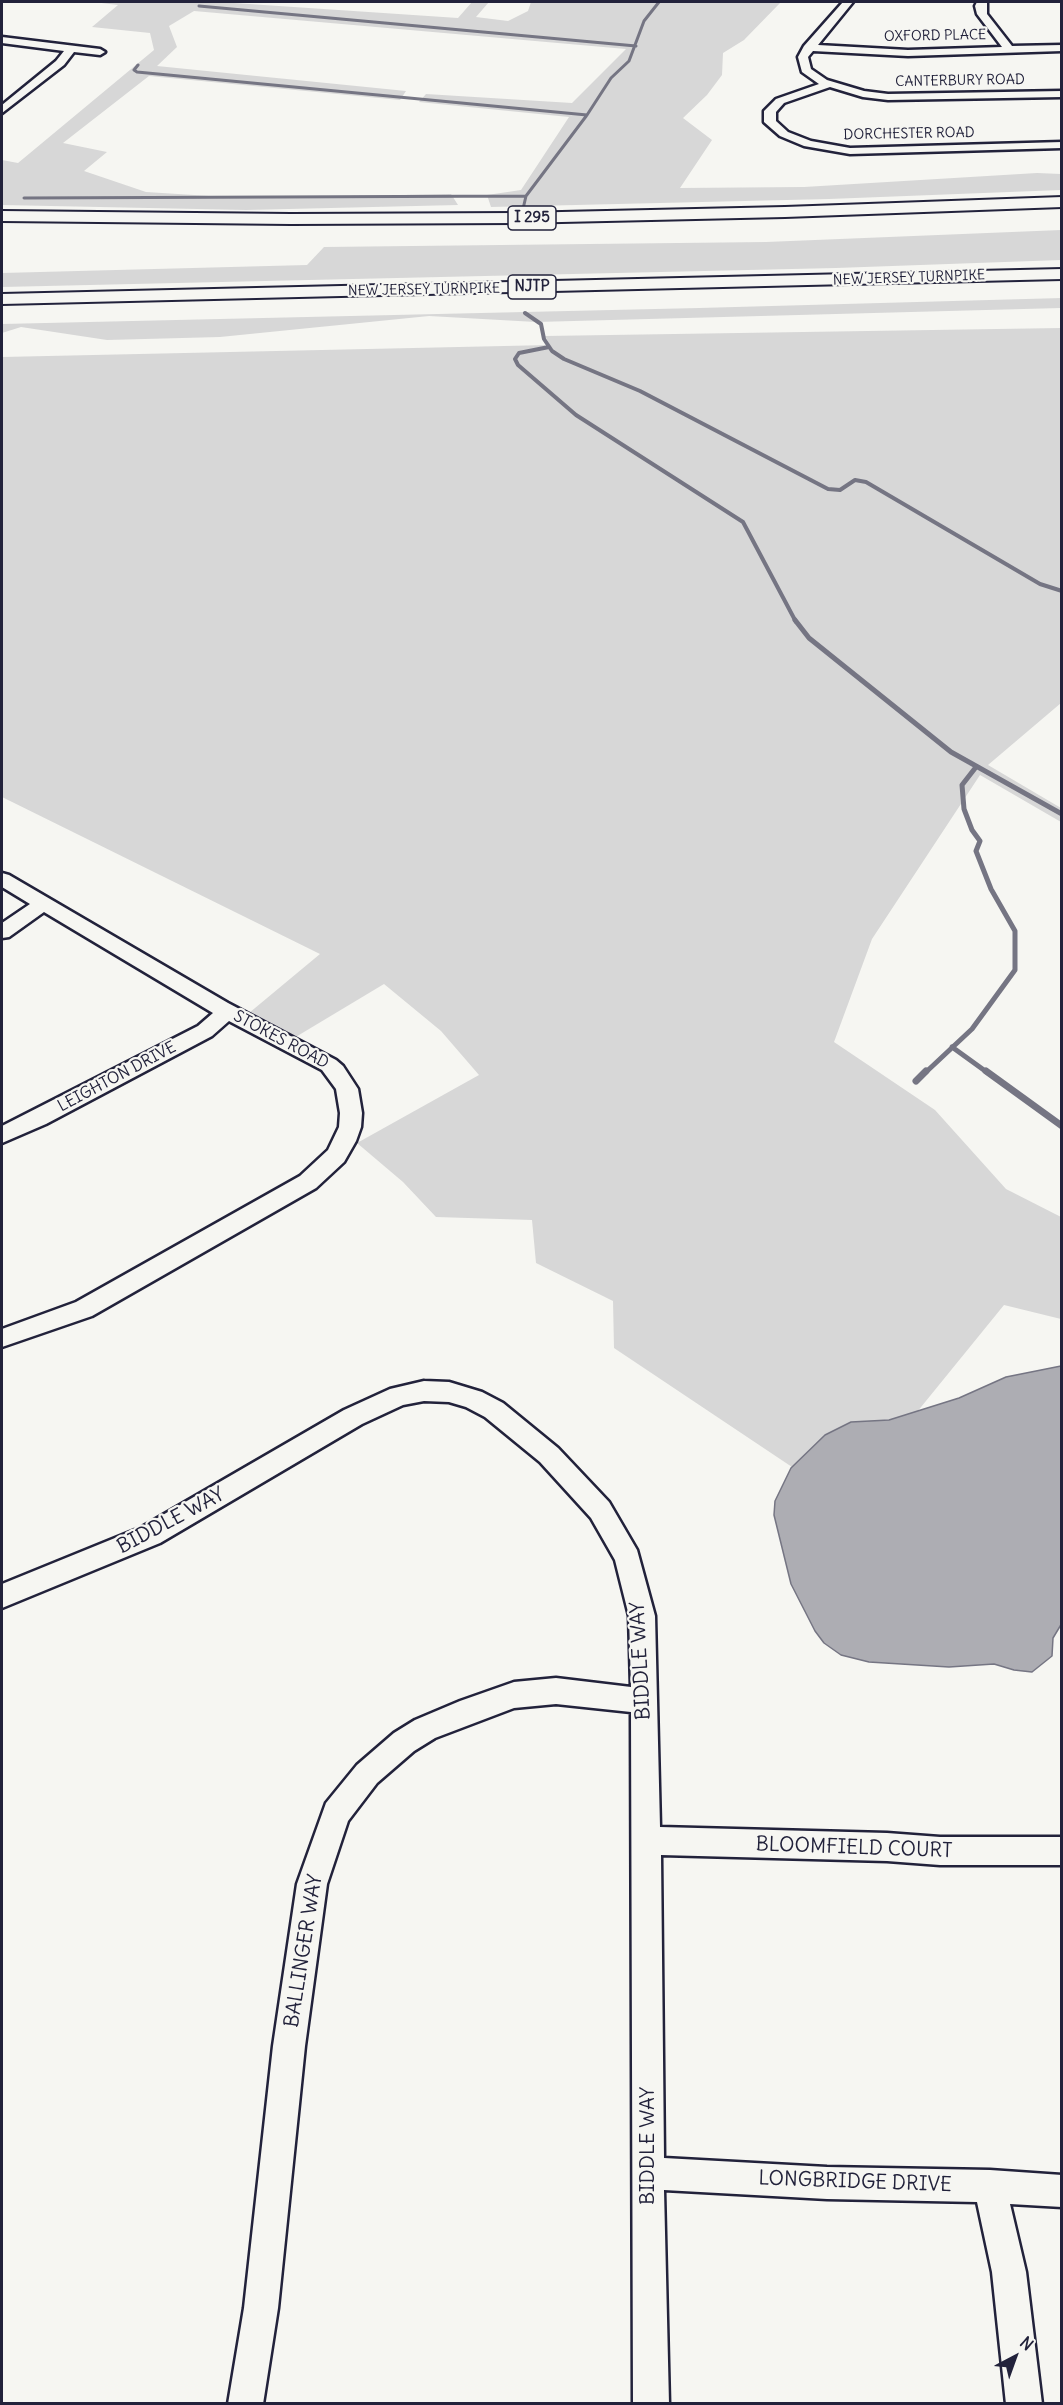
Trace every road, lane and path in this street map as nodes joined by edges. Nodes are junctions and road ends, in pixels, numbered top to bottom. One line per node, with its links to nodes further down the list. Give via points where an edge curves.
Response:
1 (848, 2): 5 (street)
2 (982, 2): 7 (street, via 982,14)
3 (2, 40): 4 (street)
4 (72, 48): 8 (street); 11 (street)
5 (808, 48): 7 (street, OXFORD PLACE, via 908,53); 9 (street, CANTERBURY ROAD, via 803,57 806,70)
6 (1062, 48): 7 (street, OXFORD PLACE)
7 (1009, 49)
8 (100, 52)
9 (829, 84): 10 (street, CANTERBURY ROAD, via 863,94 916,98); 12 (street, DORCHESTER ROAD, via 780,101 770,111 770,122 784,134 808,144 850,151)
10 (1062, 94)
11 (2, 110)
12 (1062, 145)
13 (1062, 202): 14 (highway, I 295, via 517,218)
14 (2, 216)
15 (1062, 219): 16 (highway)
16 (964, 223)
17 (863, 226): 18 (highway)
18 (739, 230)
19 (578, 234): 20 (highway, I 295)
20 (477, 235)
21 (1062, 274): 23 (highway, NEW JERSEY TURNPIKE / NJTP)
22 (1062, 285): 24 (highway, NEW JERSEY TURNPIKE / NJTP)
23 (2, 300)
24 (2, 311)
25 (2, 879): 26 (street, STOKES ROAD)
26 (43, 903): 27 (street); 28 (street, STOKES ROAD)
27 (2, 932)
28 (227, 1012): 29 (street, LEIGHTON DRIVE, via 205,1031); 30 (street, STOKES ROAD, via 336,1071 347,1089 351,1113 345,1141 336,1156 290,1194 105,1298 61,1319)
29 (2, 1135)
30 (2, 1338)
31 (2, 1596): 32 (street, BIDDLE WAY, via 151,1535 377,1404 399,1395 449,1392 494,1410 532,1439 583,1490 615,1533 628,1558 642,1616)
32 (645, 1701): 33 (street, BIDDLE WAY); 38 (street, BALLINGER WAY, via 545,1691 514,1695 470,1710 425,1729 398,1747 367,1774 336,1813 312,1884 289,2046 261,2308)
33 (646, 1841): 34 (street, BLOOMFIELD COURT); 35 (street, BIDDLE WAY)
34 (1062, 1851)
35 (648, 2173): 36 (street, LONGBRIDGE DRIVE, via 827,2183); 39 (street, BIDDLE WAY)
36 (990, 2186): 37 (street, LONGBRIDGE DRIVE); 40 (street, via 1009,2272)
37 (1062, 2192)
38 (245, 2403)
39 (651, 2403)
40 (1024, 2403)

